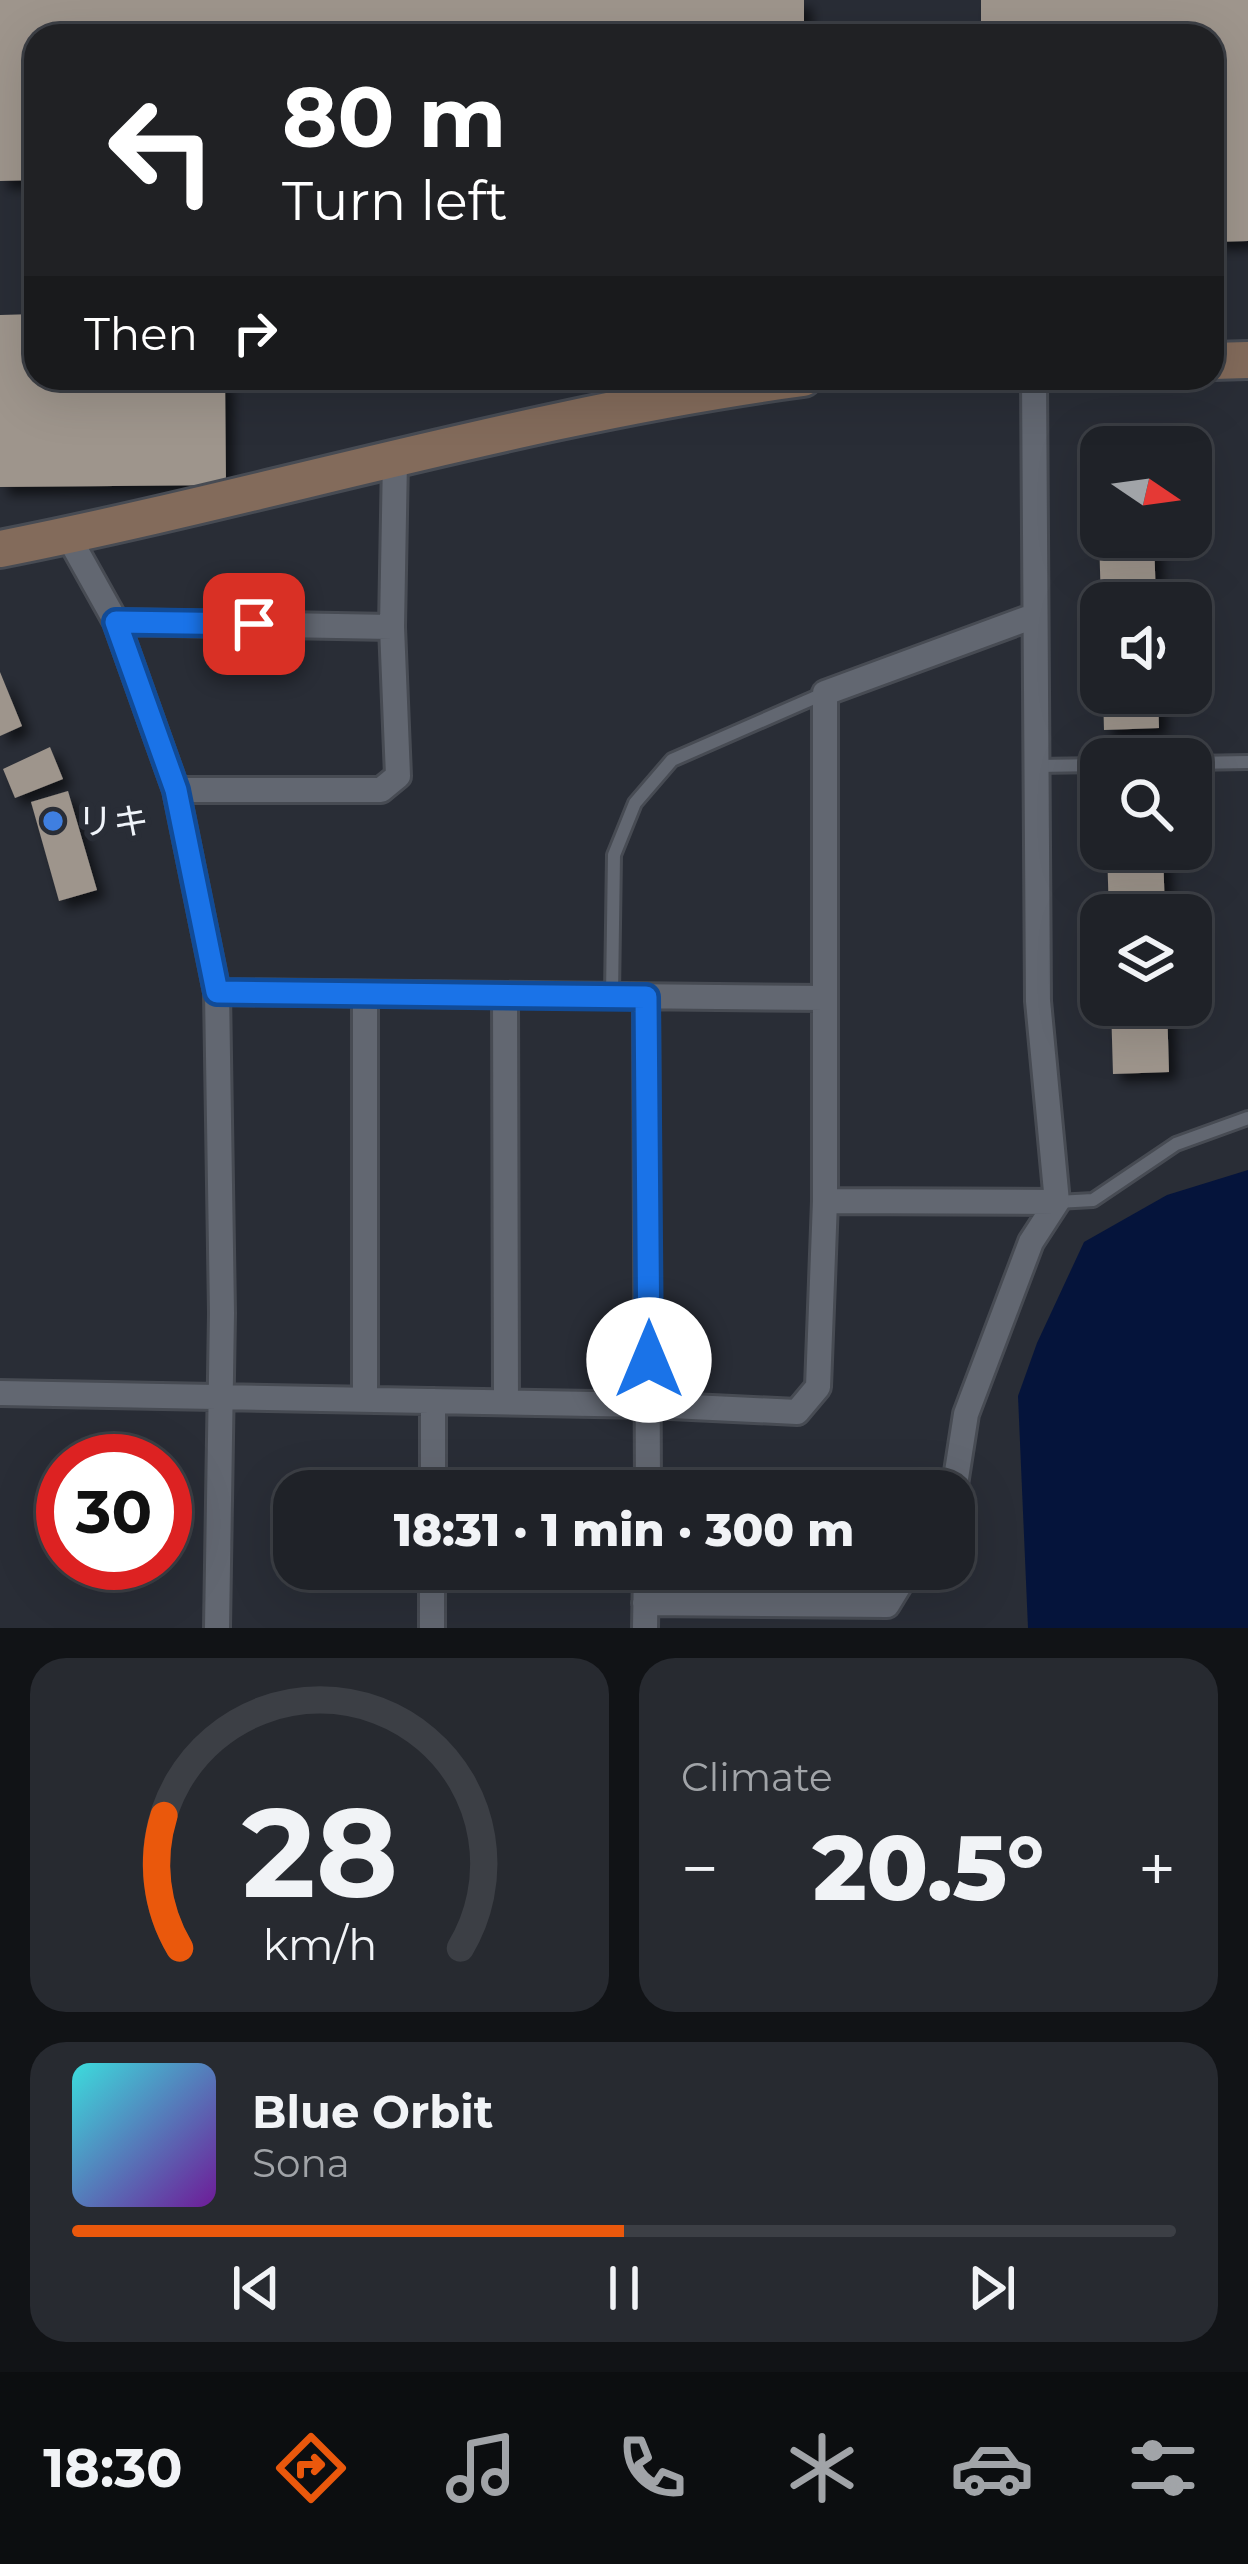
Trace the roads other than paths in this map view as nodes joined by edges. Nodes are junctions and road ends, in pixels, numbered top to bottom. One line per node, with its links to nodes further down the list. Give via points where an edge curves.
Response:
1 (717, 390): 3 (street)
2 (1034, 390): 6 (street)
3 (395, 459): 4 (street); 8 (street)
4 (68, 536): 5 (street); 7 (street)
5 (0, 549)
6 (1034, 616): 9 (street); 13 (street)
7 (116, 622): 8 (street); 14 (street)
8 (392, 627): 14 (street, via 398,776 381,790)
9 (825, 693): 18 (lane, via 672,760 635,803 614,855); 20 (street)
10 (1248, 762): 11 (lane)
11 (1212, 763)
12 (1080, 765): 13 (lane)
13 (1036, 766): 23 (street, via 1038,1001)
14 (176, 790): 15 (street)
15 (217, 992): 16 (street); 25 (street)
16 (365, 994): 17 (street); 26 (street)
17 (505, 995): 18 (street); 28 (street)
18 (611, 996): 19 (street)
19 (646, 997): 20 (street); 29 (street)
20 (825, 998): 22 (street)
21 (1248, 1118): 23 (lane, via 1176,1144 1093,1200)
22 (826, 1201): 23 (street); 29 (street, via 818,1387 797,1412)
23 (1057, 1202): 32 (street, via 1031,1242 966,1414)
24 (0, 1393): 25 (street)
25 (220, 1398): 26 (street); 36 (street)
26 (365, 1400): 27 (street)
27 (433, 1401): 28 (street); 30 (street)
28 (506, 1402): 29 (street)
29 (650, 1405): 31 (street)
30 (433, 1470)
31 (648, 1470)
32 (957, 1470)
33 (432, 1590): 37 (street)
34 (896, 1590): 35 (street, via 887,1605)
35 (645, 1616)
36 (218, 1628)
37 (432, 1628)

